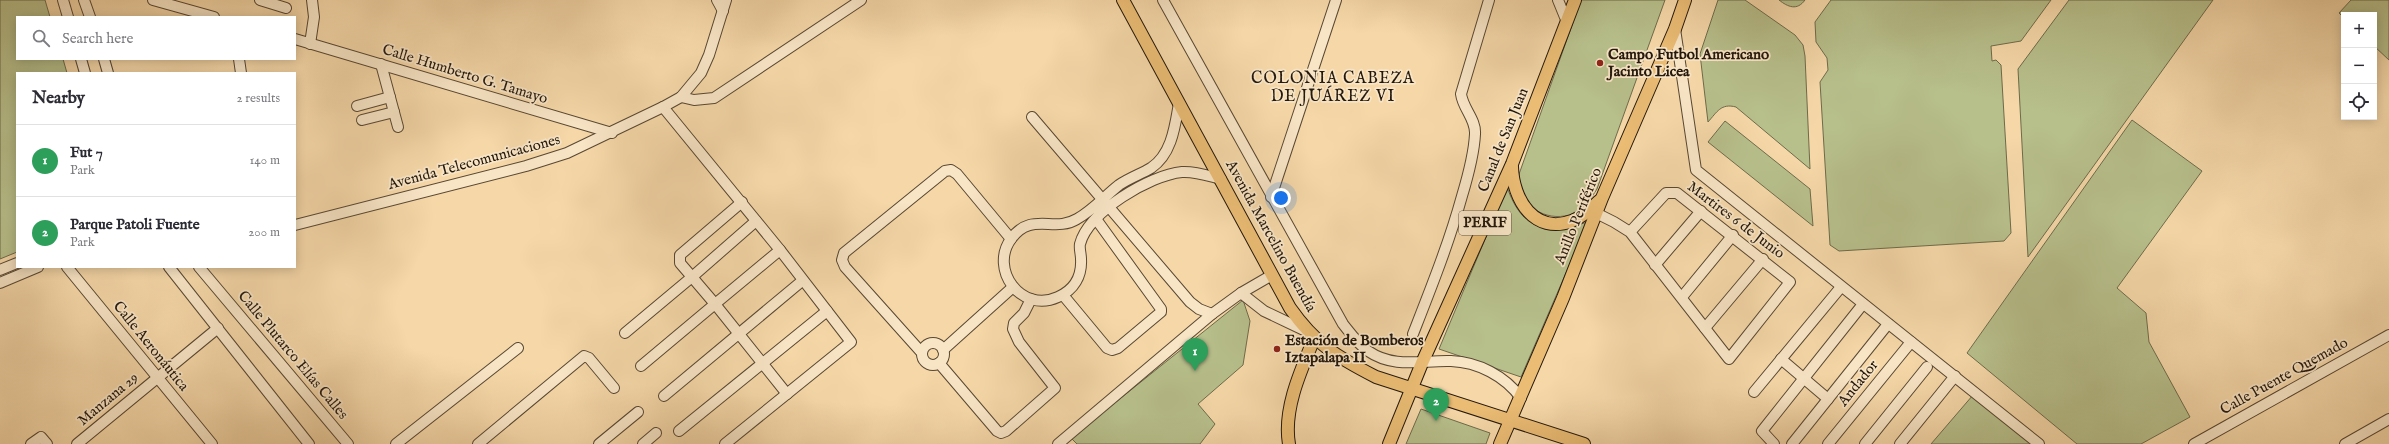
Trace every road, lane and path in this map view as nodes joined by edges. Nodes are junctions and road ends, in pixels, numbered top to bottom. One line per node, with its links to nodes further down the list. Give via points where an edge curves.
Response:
1 (63, 0): 18 (street)
2 (84, 0): 19 (street)
3 (153, 0): 20 (street)
4 (260, 0): 16 (street)
5 (312, 0): 24 (street, via 314,17)
6 (717, 0): 17 (street)
7 (726, 0): 17 (street, Avenida Telecomunicaciones)
8 (861, 0): 33 (street, via 714,98 694,100)
9 (1122, 0): 34 (main road, Avenida Marcelino Buendía)
10 (1163, 0): 44 (street, Avenida Marcelino Buendía)
11 (1336, 0): 44 (street)
12 (1488, 0): 84 (street, via 1461,94 1475,133 1470,169 1448,246)
13 (1558, 0): 21 (street)
14 (1575, 0): 21 (main road, Canal de San Juan / PERIF)
15 (1685, 0): 22 (main road, Anillo Periférico)
16 (284, 8)
17 (723, 11): 33 (street, Avenida Telecomunicaciones, via 701,73)
18 (68, 16)
19 (90, 16)
20 (210, 16)
21 (1567, 22): 42 (main road, Canal de San Juan / PERIF)
22 (1675, 28): 45 (main road, Anillo Periférico); 70 (street, via 1696,170)
23 (296, 39): 24 (street, Calle Humberto G. Tamayo)
24 (310, 44): 28 (street, Calle Humberto G. Tamayo)
25 (81, 60): 29 (street)
26 (104, 60): 30 (street)
27 (239, 60): 31 (street)
28 (381, 64): 32 (street); 41 (street, Calle Humberto G. Tamayo)
29 (85, 72)
30 (108, 72)
31 (241, 72)
32 (390, 97): 35 (street); 37 (street)
33 (681, 97): 36 (street, Avenida Telecomunicaciones)
34 (1179, 103): 43 (main road, Avenida Marcelino Buendía); 47 (street, via 1168,146 1161,160 1120,185)
35 (357, 106)
36 (664, 107): 41 (street, Avenida Telecomunicaciones); 46 (street)
37 (394, 112): 39 (street); 40 (street)
38 (1032, 117): 47 (street)
39 (362, 120)
40 (398, 127)
41 (612, 133): 52 (street, Avenida Telecomunicaciones, via 567,153 526,166)
42 (1512, 164): 45 (main road, via 1512,182 1517,198 1523,207 1541,220 1555,224 1571,221 1587,212); 93 (main road, Canal de San Juan / PERIF)
43 (1221, 179): 47 (street, via 1183,172 1168,175 1134,188); 65 (main road, Avenida Marcelino Buendía)
44 (1271, 197): 93 (street, Avenida Marcelino Buendía, via 1343,324 1355,340 1381,358 1393,362)
45 (1602, 198): 49 (main road, Anillo Periférico)
46 (742, 202): 51 (street); 66 (street, via 680,255 680,263)
47 (1106, 204): 50 (street); 55 (street, via 1065,224 1037,222 1027,225); 78 (street, via 1190,302)
48 (1701, 211): 53 (street, Martires 6 de Junio, via 1677,193 1666,193); 54 (street, Martires 6 de Junio); 59 (street)
49 (1596, 214): 53 (street); 104 (main road, Anillo Periférico)
50 (1096, 219): 72 (street, via 1079,245 1082,265 1080,274 1071,289); 72 (street, via 1162,309 1118,348 1112,350 1107,348)
51 (756, 221): 56 (street); 66 (street)
52 (296, 225)
53 (1630, 232): 59 (street)
54 (1733, 235): 57 (street, Martires 6 de Junio); 73 (street)
55 (1011, 239): 69 (street, via 1005,249 1003,267); 89 (street, via 951,170 945,171 844,253 842,260 846,267 913,344)
56 (780, 250): 67 (street); 75 (street)
57 (1762, 259): 81 (street); 81 (street, Martires 6 de Junio, via 1790,282 1729,360)
58 (16, 263): 64 (street)
59 (1655, 265): 73 (street)
60 (36, 268): 68 (street)
61 (68, 268): 97 (street, Calle Aeronáutica)
62 (170, 268): 80 (street)
63 (200, 268): 116 (street, Calle Plutarco Elías Calles)
64 (0, 270)
65 (1272, 275): 71 (street); 85 (main road, Avenida Marcelino Buendía, via 1290,308)
66 (692, 277): 75 (street); 82 (street)
67 (802, 281): 77 (street); 83 (street)
68 (0, 283)
69 (1013, 287): 74 (street); 90 (street)
70 (1841, 287): 76 (street); 91 (street)
71 (1241, 292): 78 (street); 85 (street, via 1264,311)
72 (1063, 295): 74 (street, via 1044,301)
73 (1682, 297): 81 (street)
74 (1031, 299): 90 (street, via 1028,307 1014,323 1013,329 1019,342 1054,385 1052,392 1001,433)
75 (715, 304): 83 (street); 94 (street)
76 (1863, 304): 79 (street); 98 (street)
77 (827, 311): 92 (street); 102 (street, via 851,342)
78 (1212, 314): 122 (street)
79 (1888, 324): 87 (street); 105 (street, Andador)
80 (218, 328): 97 (street, Manzana 29); 115 (street)
81 (1705, 328)
82 (625, 333)
83 (738, 334): 92 (street); 103 (street)
84 (1413, 334)
85 (1310, 335): 100 (main road, Avenida Marcelino Buendía, via 1350,364 1376,377); 123 (main road, via 1290,407)
86 (2389, 335): 133 (street, Calle Puente Quemado)
87 (1911, 342): 96 (street); 129 (street, Andador)
88 (518, 348): 117 (street)
89 (924, 350): 90 (street, via 935,344); 90 (street, via 927,363)
90 (944, 355)
91 (1781, 359): 98 (street, Andador); 101 (street)
92 (763, 363): 102 (street); 109 (street)
93 (1422, 363): 100 (main road, Canal de San Juan / PERIF); 104 (street, Avenida Marcelino Buendía, via 1452,361 1494,373 1504,378)
94 (641, 366)
95 (1927, 366): 130 (street)
96 (1955, 376): 131 (street); 132 (street)
97 (157, 377): 113 (street, Manzana 29); 114 (street, Calle Aeronáutica)
98 (1804, 379): 105 (street, Andador); 127 (street, via 1762,431)
99 (614, 388): 118 (street, via 589,358 584,356)
100 (1411, 389): 108 (main road, Avenida Marcelino Buendía); 124 (main road, Canal de San Juan / PERIF)
101 (1754, 392)
102 (787, 394): 121 (street)
103 (664, 396)
104 (1521, 398): 108 (main road, Anillo Periférico)
105 (1828, 399): 128 (street, Andador)
106 (638, 412): 119 (street)
107 (2389, 419): 134 (street)
108 (1511, 420): 125 (main road, Anillo Periférico); 126 (main road, Avenida Marcelino Buendía)
109 (679, 431)
110 (656, 433): 120 (street)
111 (31, 444): 112 (street, via 41,437)
112 (47, 444)
113 (77, 444)
114 (212, 444)
115 (309, 444)
116 (348, 444)
117 (396, 444)
118 (478, 444)
119 (599, 444)
120 (643, 444)
121 (725, 444)
122 (1058, 444)
123 (1289, 444)
124 (1389, 444)
125 (1500, 444)
126 (1584, 444)
127 (1774, 444)
128 (1792, 444)
129 (1828, 444)
130 (1865, 444)
131 (1900, 444)
132 (2039, 444)
133 (2194, 444)
134 (2345, 444)

